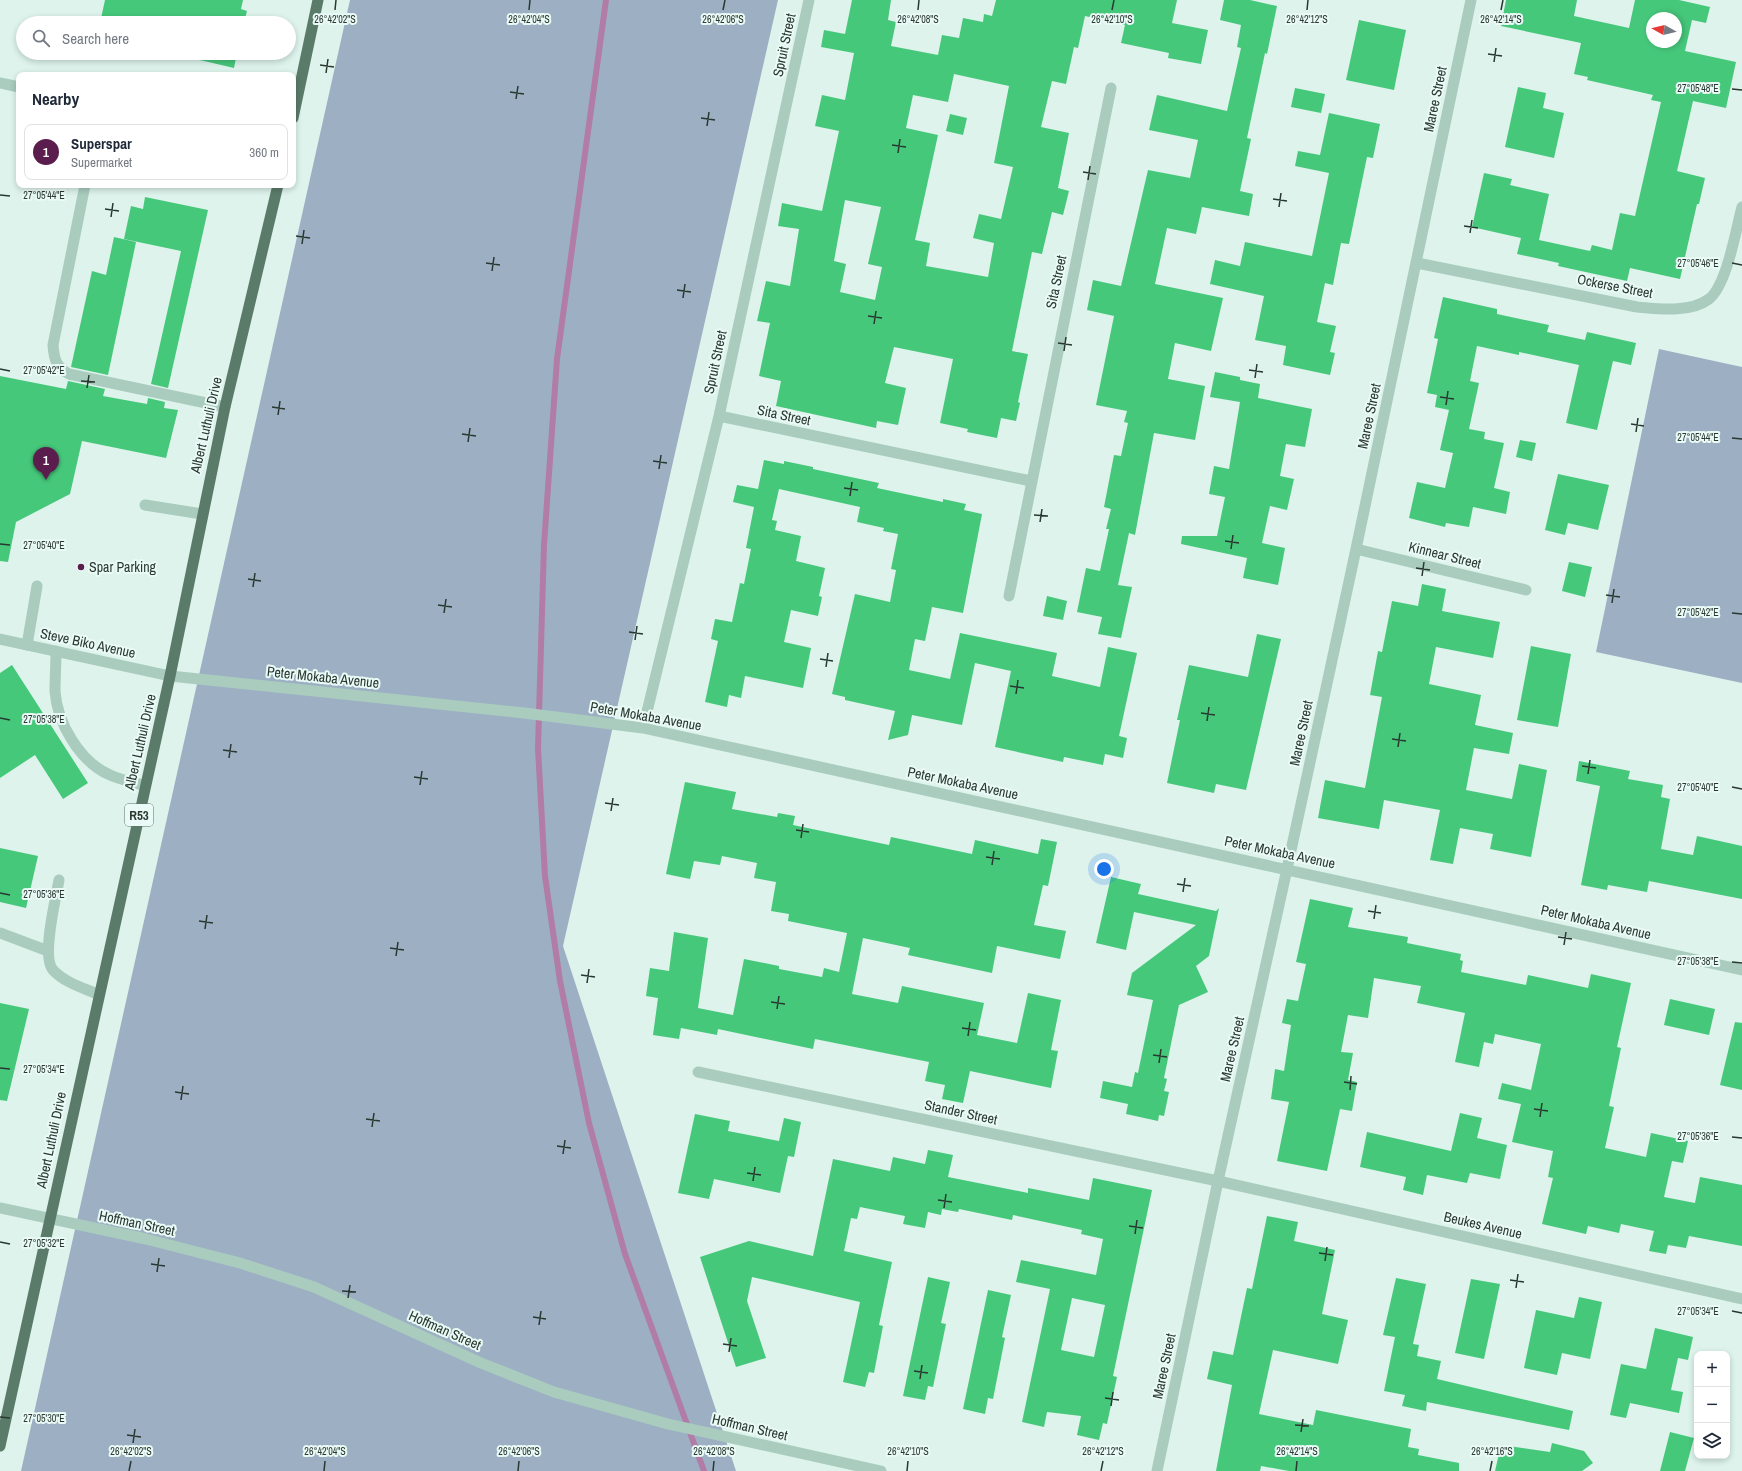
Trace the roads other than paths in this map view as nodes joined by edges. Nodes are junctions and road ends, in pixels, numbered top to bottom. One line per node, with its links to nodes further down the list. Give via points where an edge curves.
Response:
1 (318, 0): 7 (main road)
2 (809, 0): 13 (street, Spruit Street)
3 (1471, 0): 11 (street, Maree Street)
4 (0, 83): 5 (street)
5 (16, 86)
6 (1111, 88): 14 (street, Sita Street)
7 (296, 104)
8 (84, 188): 12 (street, via 54,345 57,366 69,374)
9 (277, 188): 12 (main road, Albert Luthuli Drive / R53)
10 (1742, 207): 11 (street, Ockerse Street, via 1725,273 1710,298 1692,306 1665,310 1637,307)
11 (1417, 263): 17 (street, Maree Street)
12 (225, 407): 16 (main road, Albert Luthuli Drive / R53)
13 (719, 416): 14 (street, Sita Street); 25 (street, Spruit Street)
14 (1031, 481): 20 (street, Sita Street)
15 (145, 505): 16 (street)
16 (202, 514): 24 (main road, Albert Luthuli Drive / R53)
17 (1356, 549): 19 (street, Kinnear Street); 27 (street, Maree Street)
18 (37, 586): 22 (street)
19 (1526, 590)
20 (1009, 596)
21 (0, 639): 22 (street, Steve Biko Avenue)
22 (27, 645): 23 (street, Steve Biko Avenue)
23 (56, 651): 24 (street, Steve Biko Avenue); 26 (street, via 55,693 62,721 73,742 93,766 110,775)
24 (170, 676): 25 (street, Peter Mokaba Avenue); 26 (main road, Albert Luthuli Drive / R53)
25 (643, 728): 27 (street, Peter Mokaba Avenue)
26 (145, 786): 32 (main road, Albert Luthuli Drive / R53)
27 (1288, 869): 31 (street, Peter Mokaba Avenue); 34 (street, Maree Street)
28 (59, 880): 30 (street)
29 (0, 933): 30 (street)
30 (48, 951): 32 (street, via 52,969 63,979)
31 (1742, 970)
32 (99, 995): 36 (main road, Albert Luthuli Drive / R53)
33 (698, 1072): 34 (street, Stander Street)
34 (1218, 1181): 37 (street, Beukes Avenue); 40 (street, Maree Street)
35 (0, 1208): 36 (street, Hoffman Street)
36 (49, 1220): 38 (main road, Albert Luthuli Drive / R53); 39 (street, Hoffman Street, via 153,1241 240,1263 314,1287 481,1363 554,1392 668,1424)
37 (1742, 1299)
38 (0, 1446)
39 (880, 1471)
40 (1157, 1471)

